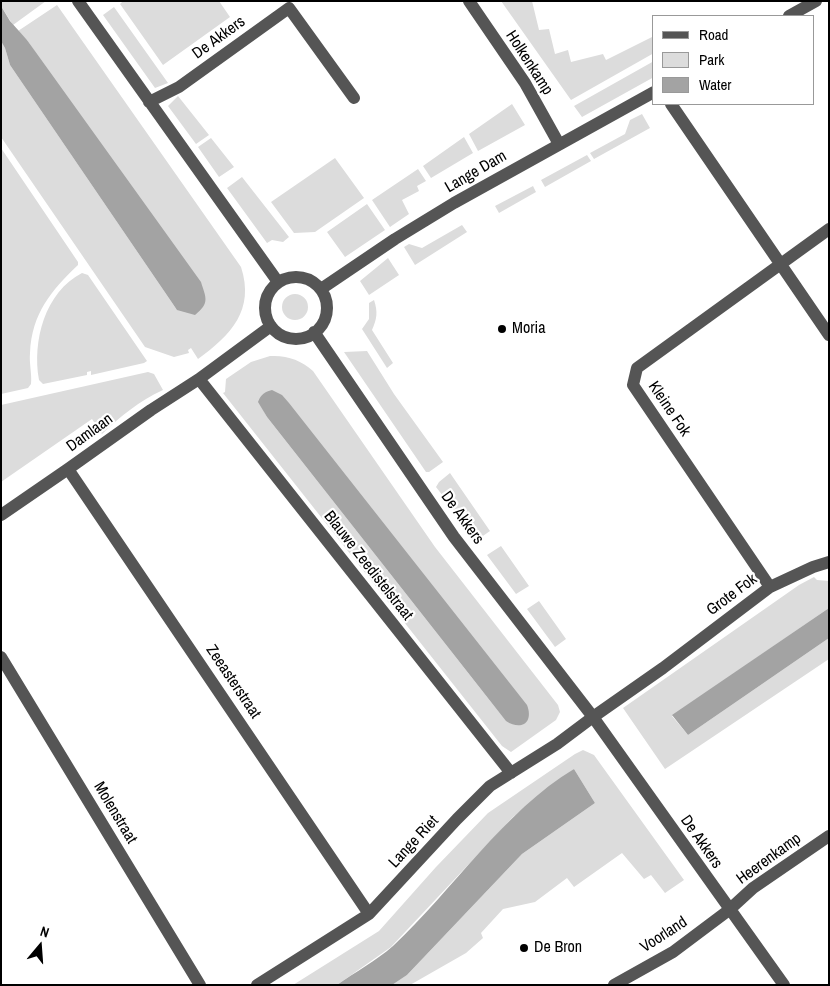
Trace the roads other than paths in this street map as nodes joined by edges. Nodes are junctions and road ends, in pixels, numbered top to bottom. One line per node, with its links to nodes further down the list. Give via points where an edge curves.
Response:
1 (78, 1): 7 (street)
2 (469, 1): 9 (street, Holkenkamp, via 526,84)
3 (816, 1): 4 (street)
4 (791, 15)
5 (652, 93): 9 (street, Lange Dam)
6 (354, 98): 7 (street, De Akkers, via 289,8 179,87)
7 (149, 102): 12 (street)
8 (672, 105): 11 (street)
9 (559, 144): 13 (street, Lange Dam, via 394,239)
10 (829, 229): 11 (street, Kleine Fok)
11 (779, 264): 16 (street); 21 (street, Kleine Fok, via 637,368 633,385)
12 (278, 282): 13 (street, via 300,277); 14 (street, via 265,303)
13 (321, 289): 15 (street, via 326,312)
14 (271, 326): 15 (street, via 291,338); 17 (street)
15 (314, 332): 23 (street, De Akkers, via 454,537)
16 (829, 335)
17 (199, 379): 18 (street, Damlaan); 24 (street, Blauwe Zeedistelstraat)
18 (68, 470): 19 (street, Damlaan); 27 (street, Zeeasterstraat)
19 (1, 515)
20 (829, 562): 21 (street, Grote Fok)
21 (770, 587): 23 (street, Grote Fok)
22 (1, 658): 28 (street, Molenstraat)
23 (593, 716): 24 (street, Lange Riet); 26 (street, De Akkers)
24 (511, 773): 27 (street, Lange Riet, via 490,786 474,802)
25 (829, 836): 26 (street, Heerenkamp, via 753,888)
26 (729, 910): 30 (street, Voorland, via 673,952); 31 (street, De Akkers)
27 (370, 914): 29 (street, Lange Riet)
28 (200, 985)
29 (257, 985)
30 (614, 985)
31 (784, 985)

